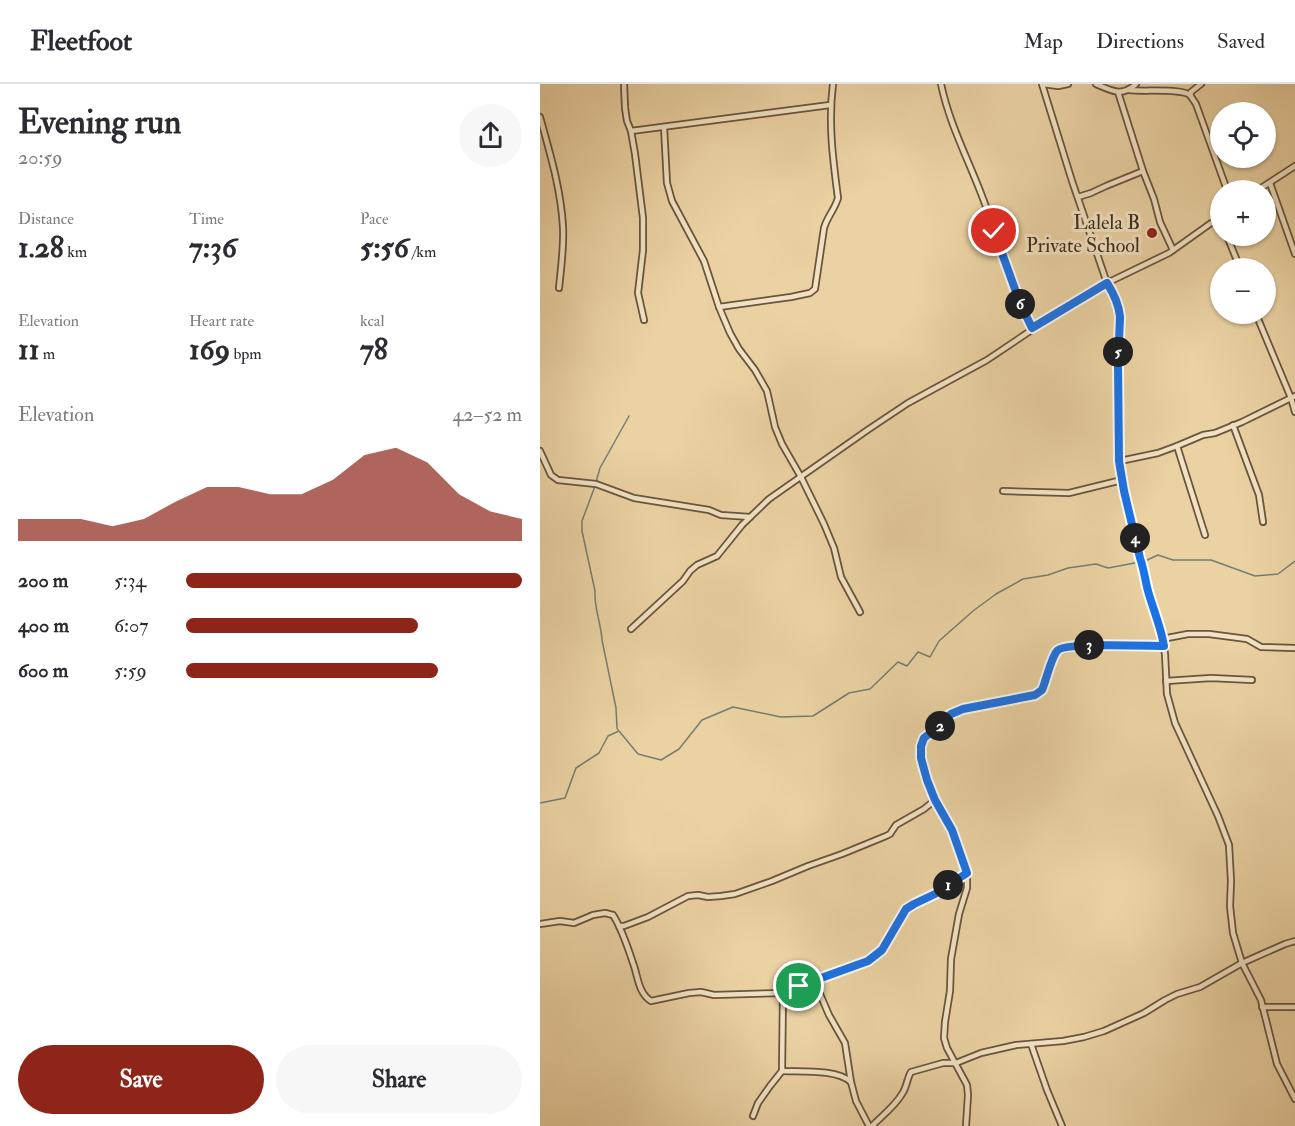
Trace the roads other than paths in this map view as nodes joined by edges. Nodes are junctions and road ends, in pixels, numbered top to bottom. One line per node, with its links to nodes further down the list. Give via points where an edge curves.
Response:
1 (624, 84): 15 (street, via 624,108)
2 (833, 84): 12 (street)
3 (941, 84): 30 (street, via 946,108)
4 (1043, 84): 5 (street); 20 (street)
5 (1068, 84)
6 (1096, 84): 10 (street)
7 (1136, 84): 9 (street)
8 (1201, 84): 11 (street)
9 (1129, 90): 10 (street); 11 (street)
10 (1118, 92): 17 (street)
11 (1190, 95): 18 (street)
12 (830, 105): 14 (street); 27 (street, via 838,198 824,228 815,289 791,297)
13 (540, 117): 26 (street, via 557,178 563,227)
14 (664, 127): 15 (street); 27 (street, via 669,192 704,261)
15 (631, 131): 28 (street, via 643,218 638,293)
16 (1295, 165): 19 (street)
17 (1143, 171): 20 (street); 23 (street)
18 (1223, 180)
19 (1274, 180)
20 (1078, 197): 25 (street)
21 (1276, 200): 24 (street)
22 (1210, 225): 23 (street)
23 (1173, 250): 25 (street)
24 (1295, 254)
25 (1107, 283): 30 (street); 36 (street, via 1120,317)
26 (560, 288)
27 (719, 308): 37 (street, via 766,391 775,427)
28 (644, 320)
29 (1260, 324): 31 (street)
30 (1032, 328): 37 (street, via 987,360 909,403)
31 (1293, 397): 32 (street); 33 (street)
32 (1295, 412)
33 (1233, 425): 34 (street); 41 (street, via 1259,495)
34 (1177, 446): 36 (street); 42 (street)
35 (540, 452): 40 (street, via 551,475 558,480 596,484 634,498 721,515)
36 (1119, 461): 38 (street)
37 (801, 477): 40 (street); 43 (street)
38 (1122, 480): 39 (street, via 1069,493); 45 (street)
39 (1003, 491)
40 (750, 517): 44 (street, via 717,556 690,571)
41 (1263, 522)
42 (1205, 535)
43 (860, 612)
44 (631, 629)
45 (1162, 639): 46 (street); 47 (street, via 1209,634 1247,639 1262,647)
46 (1164, 646): 49 (street); 50 (street, via 1061,647 1039,693 951,714 924,738 921,746 921,758)
47 (1295, 648)
48 (1252, 680): 49 (street)
49 (1166, 681): 55 (street, via 1175,723 1229,845 1230,906)
50 (935, 800): 51 (street, via 952,830); 53 (street, via 896,825 890,834 843,854 735,894 688,896 648,917)
51 (967, 873): 56 (street, via 906,909 882,950 868,961); 60 (street, via 951,959 944,1038)
52 (540, 924): 53 (street, via 574,923 605,913 613,915)
53 (619, 926): 56 (street, via 641,990 651,1001 701,992)
54 (1295, 941): 55 (street)
55 (1242, 963): 57 (street); 59 (street, via 1104,1031)
56 (783, 993): 61 (street); 62 (street, via 820,994 845,1043)
57 (1262, 1007): 58 (street); 63 (street, via 1276,1064)
58 (1295, 1007)
59 (1032, 1044): 60 (street, via 981,1053); 67 (street)
60 (956, 1063): 65 (street, via 911,1072 898,1101); 66 (street, via 968,1086)
61 (782, 1071): 62 (street, via 836,1074); 64 (street)
62 (850, 1082): 65 (street)
63 (1295, 1099)
64 (753, 1116)
65 (871, 1126)
66 (966, 1126)
67 (1062, 1126)

